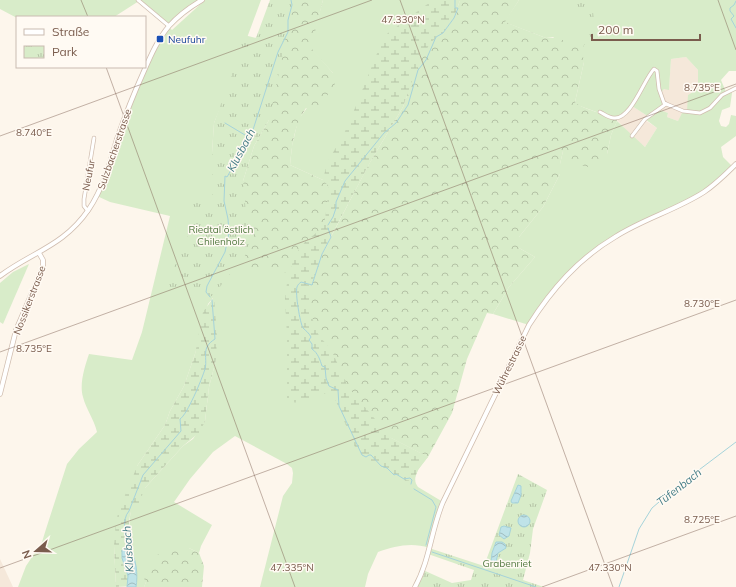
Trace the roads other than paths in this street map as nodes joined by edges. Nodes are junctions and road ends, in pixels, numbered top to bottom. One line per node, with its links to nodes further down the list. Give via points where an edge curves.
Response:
1 (138, 0): 3 (street)
2 (202, 0): 3 (street, Sulzbacherstrasse)
3 (169, 26): 4 (street, Sulzbacherstrasse)
4 (146, 66)
5 (145, 68): 12 (street, Sulzbacherstrasse, via 120,130 104,182)
6 (736, 88): 7 (street, via 722,95 710,108 702,112 692,113)
7 (666, 104): 8 (street, via 659,89 658,71 654,69 632,106 621,117 616,119); 9 (street, via 645,119)
8 (600, 112)
9 (632, 136)
10 (94, 138): 12 (street, Neufur, via 84,199 84,206)
11 (736, 164): 16 (street, Wührestrasse, via 705,191 603,244 555,287 529,325 442,502 423,570)
12 (88, 210): 13 (street, Sulzbacherstrasse, via 69,232)
13 (39, 253): 14 (street, Sulzbacherstrasse); 15 (street, Nossikerstrasse, via 43,267 16,330)
14 (0, 276)
15 (0, 394)
16 (415, 587)

